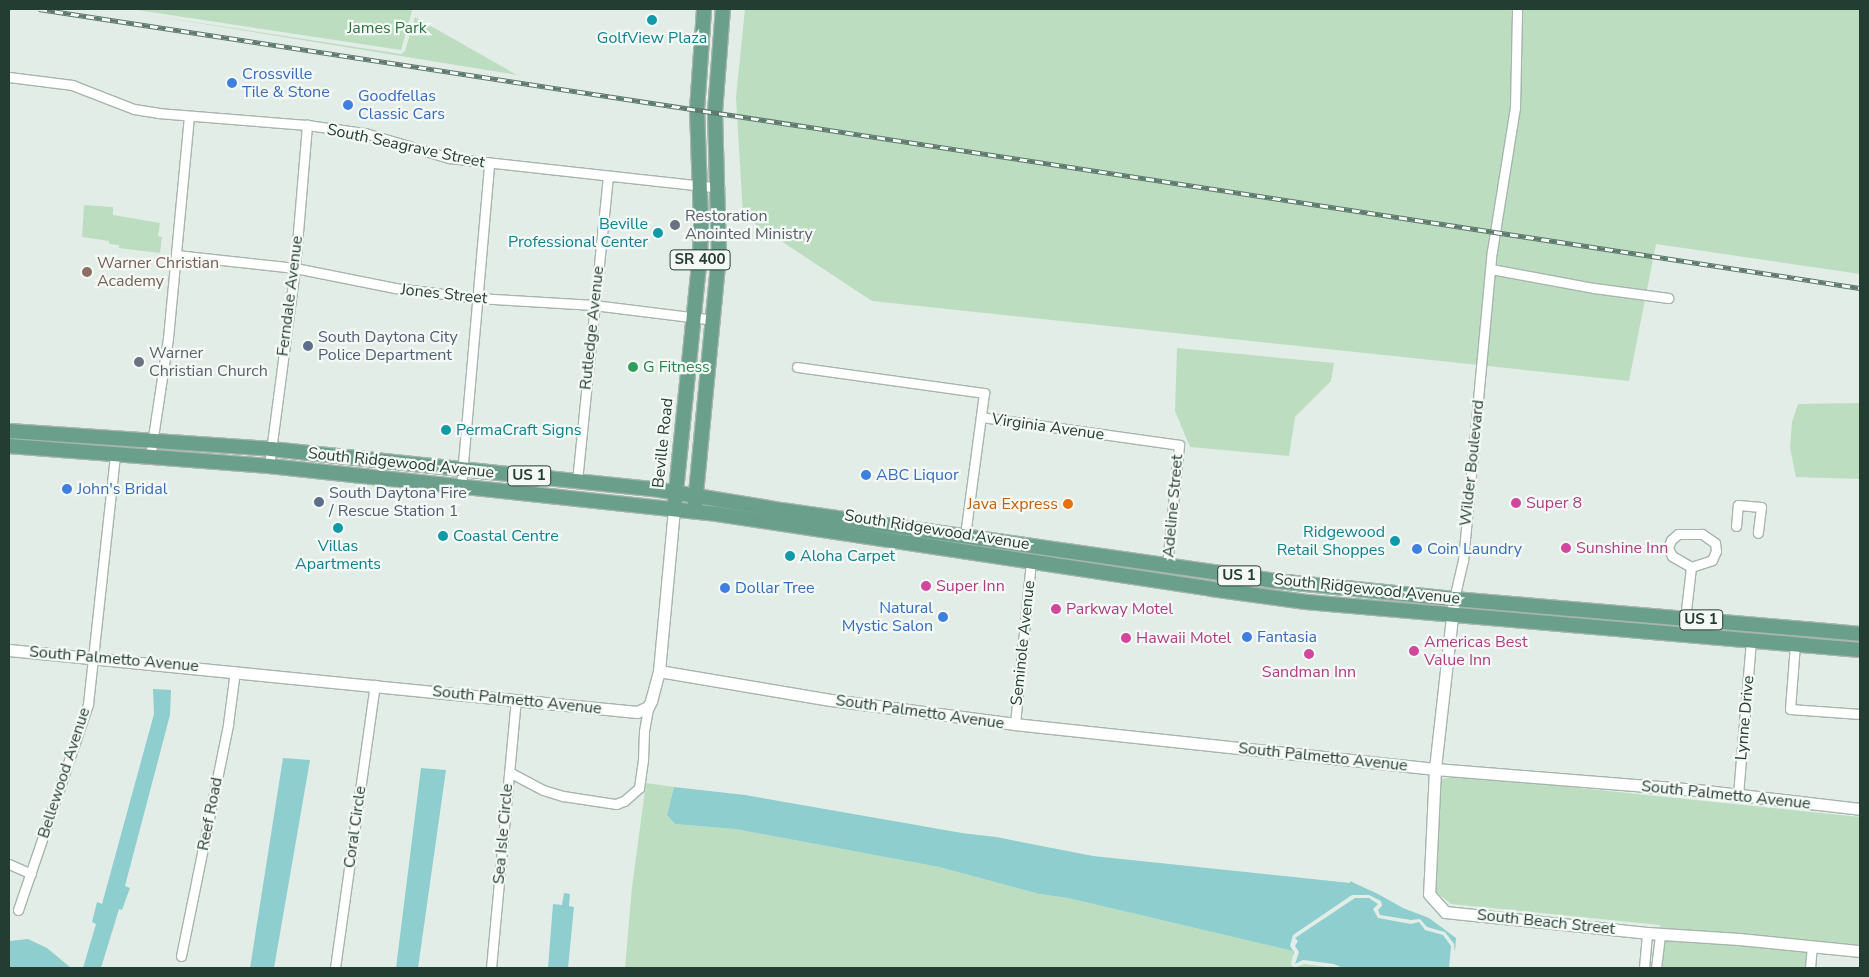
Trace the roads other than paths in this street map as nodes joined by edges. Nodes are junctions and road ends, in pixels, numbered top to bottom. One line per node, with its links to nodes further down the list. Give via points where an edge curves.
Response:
1 (704, 9): 4 (main road, Beville Road / SR 400)
2 (723, 9): 5 (main road, SR 400)
3 (1517, 9): 15 (street, Wilder Boulevard, via 1515,108)
4 (700, 62): 5 (street); 11 (main road, Beville Road / SR 400, via 697,110)
5 (718, 63): 12 (main road, SR 400, via 715,112)
6 (9, 77): 7 (street, South Seagrave Street, via 72,85 134,109)
7 (189, 116): 8 (street, South Seagrave Street); 13 (street)
8 (307, 125): 9 (street, South Seagrave Street, via 365,133 449,158); 14 (street, Ferndale Avenue)
9 (489, 164): 10 (street, South Seagrave Street); 16 (street)
10 (608, 176): 11 (street, South Seagrave Street); 18 (street, Rutledge Avenue)
11 (700, 186): 12 (street, South Seagrave Street); 19 (main road, Beville Road / SR 400, via 700,253)
12 (719, 188): 20 (main road, SR 400, via 719,255)
13 (176, 256): 14 (street, Jones Street); 25 (street)
14 (295, 268): 16 (street, Jones Street, via 395,288); 29 (street, Ferndale Avenue)
15 (1491, 269): 17 (street); 48 (street, Wilder Boulevard, via 1462,561)
16 (477, 298): 18 (street, Jones Street); 33 (street)
17 (1668, 298)
18 (594, 306): 19 (street, Jones Street); 34 (street, Rutledge Avenue)
19 (694, 318): 20 (street, Jones Street); 36 (main road, Beville Road / SR 400)
20 (714, 320): 37 (main road, SR 400)
21 (797, 367): 22 (street, Virginia Avenue, via 984,393)
22 (980, 417): 26 (street, Virginia Avenue); 42 (street)
23 (9, 430): 24 (main road, South Ridgewood Avenue / US 1)
24 (48, 433): 25 (main road, South Ridgewood Avenue / US 1); 28 (street)
25 (153, 441): 29 (main road, South Ridgewood Avenue / US 1); 31 (street)
26 (1179, 445): 45 (street, Adeline Street)
27 (9, 446): 28 (main road, South Ridgewood Avenue / US 1)
28 (46, 449): 30 (main road, South Ridgewood Avenue / US 1)
29 (271, 449): 32 (street, Ferndale Avenue); 33 (main road, South Ridgewood Avenue / US 1)
30 (115, 454): 31 (main road, South Ridgewood Avenue / US 1); 56 (street, Bellewood Avenue)
31 (150, 457): 32 (main road, South Ridgewood Avenue / US 1)
32 (269, 466): 35 (main road, South Ridgewood Avenue / US 1)
33 (464, 469): 34 (main road, South Ridgewood Avenue / US 1); 35 (street)
34 (577, 481): 36 (main road, South Ridgewood Avenue / US 1)
35 (461, 486): 38 (main road, South Ridgewood Avenue / US 1)
36 (676, 493): 37 (main road, South Ridgewood Avenue / US 1); 38 (main road, Beville Road / SR 400)
37 (696, 497): 39 (main road, SR 400); 42 (main road, South Ridgewood Avenue / US 1)
38 (674, 510): 39 (main road, South Ridgewood Avenue / US 1); 58 (street, Beville Road)
39 (694, 512): 43 (main road, South Ridgewood Avenue / US 1)
40 (1736, 526): 41 (street, via 1738,505 1761,507)
41 (1758, 533)
42 (960, 534): 43 (main road, via 925,538); 45 (main road, South Ridgewood Avenue / US 1)
43 (918, 544): 44 (main road, South Ridgewood Avenue / US 1)
44 (1031, 562): 47 (main road, South Ridgewood Avenue / US 1); 63 (street, Seminole Avenue)
45 (1167, 566): 47 (main road, via 1157,573); 48 (main road, South Ridgewood Avenue / US 1)
46 (1691, 567): 46 (street, via 1712,560 1715,543 1702,534 1678,534 1668,548 1672,556); 50 (street)
47 (1131, 577): 49 (main road, South Ridgewood Avenue / US 1, via 1306,602)
48 (1454, 599): 49 (street, Wilder Boulevard); 50 (main road, South Ridgewood Avenue / US 1)
49 (1452, 615): 52 (main road, South Ridgewood Avenue / US 1); 64 (street, Wilder Boulevard)
50 (1685, 619): 51 (main road, South Ridgewood Avenue / US 1)
51 (1860, 634)
52 (1751, 641): 53 (main road, South Ridgewood Avenue / US 1); 66 (street, Lynne Drive)
53 (1794, 644): 55 (main road, South Ridgewood Avenue / US 1); 62 (street, via 1790,709)
54 (9, 650): 56 (street, South Palmetto Avenue)
55 (1860, 650)
56 (92, 656): 57 (street, South Palmetto Avenue); 69 (street, Bellewood Avenue, via 88,704)
57 (235, 671): 59 (street, South Palmetto Avenue); 76 (street, Reef Road, via 228,724)
58 (659, 671): 61 (street); 63 (street, South Palmetto Avenue, via 831,700)
59 (374, 685): 60 (street, South Palmetto Avenue); 77 (street, Coral Circle)
60 (516, 699): 61 (street, South Palmetto Avenue, via 637,712); 65 (street, Sea Isle Circle)
61 (649, 704): 65 (street, via 639,788 624,802 616,804 563,796 543,790)
62 (1860, 714)
63 (1015, 724): 64 (street, South Palmetto Avenue)
64 (1436, 769): 66 (street, South Palmetto Avenue); 71 (street, Wilder Boulevard, via 1429,894)
65 (509, 772): 78 (street, Sea Isle Circle)
66 (1738, 795): 67 (street, South Palmetto Avenue)
67 (1860, 809)
68 (9, 864): 69 (street)
69 (31, 874): 70 (street, Bellewood Avenue)
70 (18, 910)
71 (1444, 912): 72 (street, South Beach Street)
72 (1647, 933): 73 (street, South Beach Street); 79 (street)
73 (1660, 934): 74 (street, South Beach Street); 80 (street)
74 (1812, 946): 75 (street, South Beach Street); 81 (street)
75 (1860, 951)
76 (181, 956)
77 (335, 968)
78 (491, 968)
79 (1644, 968)
80 (1656, 968)
81 (1810, 968)

